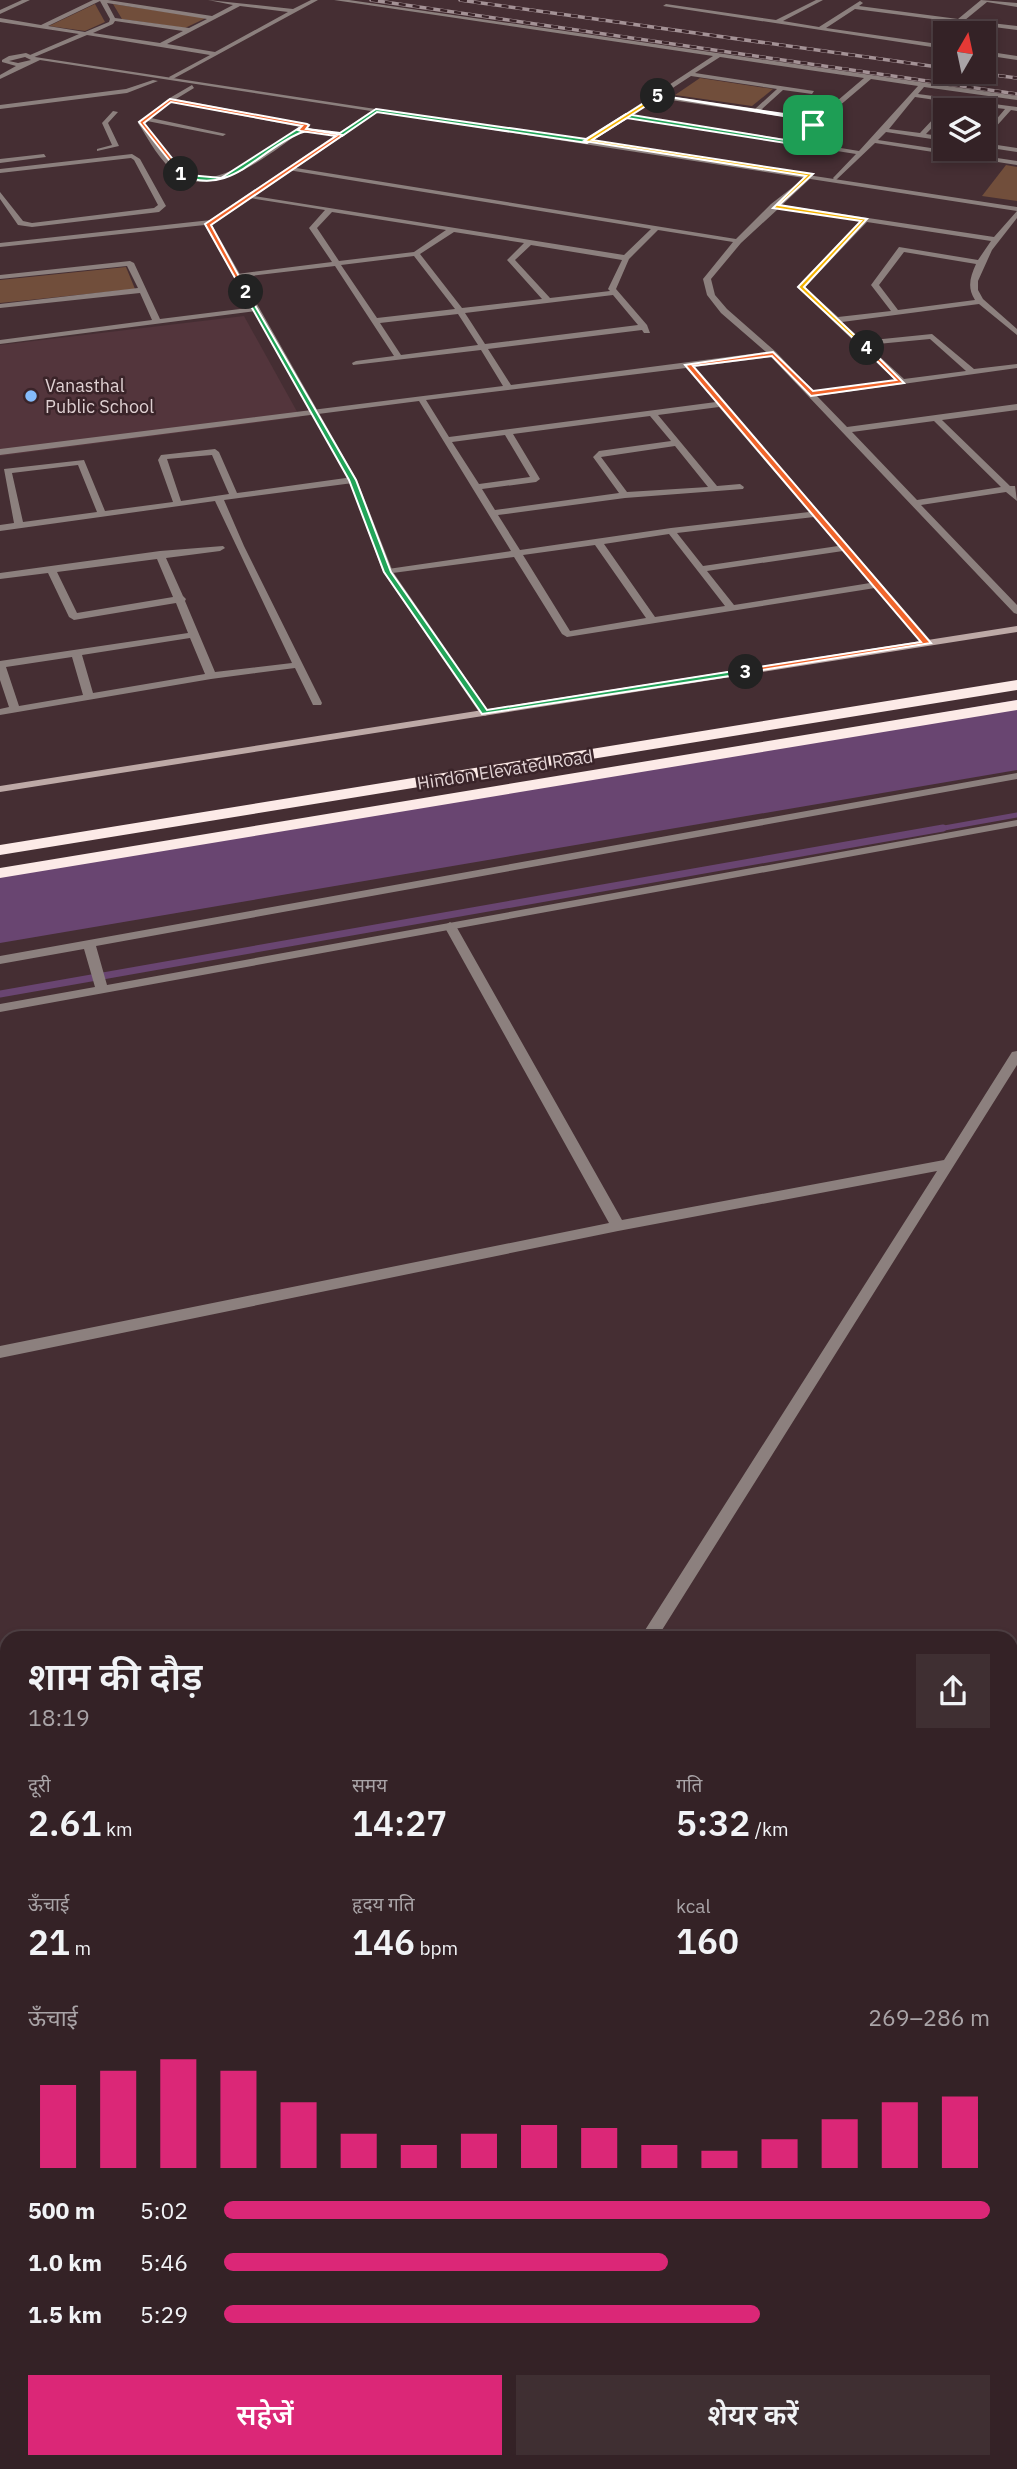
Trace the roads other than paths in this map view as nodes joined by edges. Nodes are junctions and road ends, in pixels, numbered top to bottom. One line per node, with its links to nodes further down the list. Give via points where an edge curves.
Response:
1 (27, 0): 14 (street)
2 (101, 0): 15 (street); 16 (street); 22 (street)
3 (211, 0): 10 (street)
4 (315, 0): 13 (street)
5 (337, 0): 34 (street)
6 (680, 0): 19 (street, via 662,8)
7 (820, 0): 19 (street)
8 (864, 0): 12 (street)
9 (985, 0): 11 (street); 18 (street)
10 (239, 4): 13 (street); 15 (street)
11 (1017, 5)
12 (853, 7): 18 (street); 20 (street)
13 (293, 11): 33 (street)
14 (0, 12)
15 (213, 18): 25 (street)
16 (113, 19): 25 (street); 26 (street)
17 (0, 20): 22 (street)
18 (959, 21)
19 (776, 23): 24 (street)
20 (827, 24): 24 (street); 27 (street)
21 (996, 25): 23 (street)
22 (43, 26): 26 (street)
23 (1017, 28)
24 (820, 29): 29 (street)
25 (189, 30): 28 (street)
26 (87, 33): 28 (street); 39 (street)
27 (933, 39)
28 (161, 45): 33 (street)
29 (933, 45)
30 (996, 47): 31 (street)
31 (1017, 50)
32 (0, 51): 35 (street)
33 (217, 54): 43 (street)
34 (720, 54): 40 (street); 41 (street)
35 (21, 55): 38 (street); 39 (street)
36 (996, 55): 37 (street)
37 (1017, 58)
38 (2, 60): 39 (street)
39 (31, 60): 42 (street); 43 (street); 44 (street)
40 (691, 74): 47 (street); 50 (street)
41 (870, 76): 45 (street); 62 (street)
42 (0, 77)
43 (171, 78): 58 (street)
44 (155, 81): 46 (street); 54 (street, via 127,91)
45 (923, 85): 49 (street); 52 (street)
46 (192, 87): 53 (street); 58 (street)
47 (782, 87): 48 (street); 56 (street)
48 (812, 92)
49 (914, 95): 51 (street); 65 (street)
50 (657, 96): 56 (street); 59 (street)
51 (938, 98)
52 (1017, 98)
53 (170, 100): 60 (street); 64 (street, via 307,125)
54 (0, 107)
55 (1013, 108): 61 (street)
56 (756, 111): 62 (street)
57 (115, 112): 75 (street, via 105,122 116,146)
58 (372, 113): 67 (street); 71 (street); 76 (street, via 602,149)
59 (626, 116): 71 (street); 73 (street)
60 (146, 119): 64 (street, via 141,123 182,175 209,180 222,179); 66 (street)
61 (996, 119)
62 (818, 120): 73 (street)
63 (933, 123): 68 (street)
64 (301, 130): 67 (street)
65 (884, 130): 68 (street); 72 (street)
66 (223, 134)
67 (341, 135): 82 (street)
68 (922, 136): 69 (street)
69 (933, 137)
70 (1017, 140): 74 (street)
71 (587, 141): 76 (street)
72 (873, 141): 77 (street); 79 (street)
73 (792, 143): 77 (street)
74 (1013, 149): 79 (street)
75 (92, 150)
76 (638, 150): 84 (street)
77 (861, 153): 85 (street)
78 (52, 155): 80 (street)
79 (1000, 160): 81 (street)
80 (0, 161)
81 (1017, 163)
82 (290, 169): 87 (street); 93 (street)
83 (0, 171): 86 (street, via 132,156 162,206 32,225 22,223)
84 (811, 175): 85 (street); 88 (street)
85 (835, 179): 90 (street)
86 (0, 194)
87 (250, 196): 89 (street); 92 (street)
88 (775, 206): 91 (street); 96 (street)
89 (330, 209): 94 (street); 101 (street, via 313,228)
90 (1017, 211): 95 (street)
91 (865, 220): 95 (street); 113 (street, via 801,285)
92 (211, 222): 98 (street); 103 (street, via 208,224)
93 (656, 228): 96 (street); 100 (street)
94 (453, 229): 97 (street); 99 (street)
95 (996, 239): 102 (street)
96 (738, 241): 120 (street, via 707,285 724,311)
97 (530, 242): 100 (street); 107 (street, via 511,260)
98 (1, 243)
99 (416, 254): 101 (street); 111 (street)
100 (626, 258): 106 (street, via 613,284)
101 (334, 262): 103 (street); 114 (street)
102 (981, 263): 108 (street, via 973,286); 112 (street, via 902,249 875,285)
103 (237, 276): 110 (street)
104 (0, 277): 105 (street, via 130,263)
105 (143, 290): 109 (street); 115 (street)
106 (614, 293): 107 (street); 119 (street, via 646,329)
107 (548, 301): 111 (street)
108 (983, 302): 112 (street); 116 (street)
109 (0, 306)
110 (256, 309): 115 (street); 132 (street)
111 (460, 311): 114 (street); 119 (street)
112 (896, 312): 113 (street)
113 (836, 320): 118 (street)
114 (375, 321): 121 (street)
115 (157, 322): 117 (street)
116 (1015, 329)
117 (0, 342)
118 (862, 343): 125 (street, via 932,336); 126 (street)
119 (482, 345): 121 (street); 127 (street)
120 (773, 354): 123 (street); 128 (street)
121 (399, 358): 122 (street)
122 (356, 363)
123 (688, 365): 127 (street); 130 (street)
124 (1017, 366): 125 (street)
125 (972, 372): 126 (street)
126 (901, 382): 128 (street)
127 (509, 388): 129 (street)
128 (811, 394): 135 (street)
129 (422, 400): 132 (street); 137 (street)
130 (722, 404): 133 (street); 153 (street)
131 (1017, 407): 134 (street)
132 (314, 410): 139 (street); 140 (street)
133 (652, 413): 136 (street); 138 (street)
134 (936, 418): 135 (street); 144 (street)
135 (846, 430): 149 (street)
136 (509, 432): 137 (street); 141 (street, via 536,479)
137 (447, 440): 141 (street)
138 (676, 443): 143 (street); 145 (street, via 599,454)
139 (0, 452)
140 (353, 480): 146 (street); 164 (street)
141 (476, 487): 151 (street)
142 (740, 487): 143 (street)
143 (714, 488): 145 (street)
144 (1012, 488): 148 (street); 149 (street)
145 (625, 495): 151 (street)
146 (234, 496): 147 (street); 150 (street, via 215,452 164,457)
147 (218, 498): 150 (street); 176 (street)
148 (1017, 498)
149 (914, 503): 169 (street)
150 (178, 504): 152 (street)
151 (492, 513): 161 (street)
152 (102, 514): 154 (street); 154 (street, via 81,462 7,471)
153 (816, 514): 156 (street); 159 (street)
154 (19, 525): 155 (street)
155 (0, 528)
156 (671, 531): 157 (street); 162 (street)
157 (598, 542): 161 (street); 170 (street)
158 (220, 548): 160 (street)
159 (843, 548): 162 (street); 166 (street)
160 (160, 554): 163 (street); 167 (street)
161 (516, 554): 164 (street); 170 (street, via 567,634)
162 (701, 569): 168 (street)
163 (52, 570): 165 (street); 167 (street, via 74,617)
164 (387, 572): 184 (street)
165 (0, 576)
166 (875, 585): 168 (street); 173 (street)
167 (181, 598): 172 (street)
168 (730, 606): 170 (street)
169 (1017, 611)
170 (652, 620)
171 (1017, 629): 173 (main road)
172 (192, 635): 174 (street); 177 (street)
173 (927, 643): 184 (main road)
174 (76, 653): 175 (street); 179 (street)
175 (1, 664): 182 (street)
176 (297, 664): 177 (street); 180 (street)
177 (211, 676): 179 (street)
178 (1017, 685): 188 (highway, Hindon Elevated Road)
179 (89, 697): 182 (street)
180 (317, 703)
181 (1017, 705): 189 (highway, Hindon Elevated Road)
182 (15, 709): 183 (street)
183 (0, 712)
184 (485, 713): 186 (main road)
185 (1017, 776): 191 (street)
186 (0, 789)
187 (1017, 823): 190 (street)
188 (0, 850)
189 (0, 873)
190 (450, 926): 193 (street); 197 (street)
191 (91, 951): 192 (street); 193 (street)
192 (0, 960)
193 (100, 984): 194 (street)
194 (0, 1008)
195 (1017, 1055): 196 (street)
196 (948, 1164): 197 (street); 199 (street)
197 (618, 1226): 198 (street)
198 (0, 1352)
199 (652, 1631)

